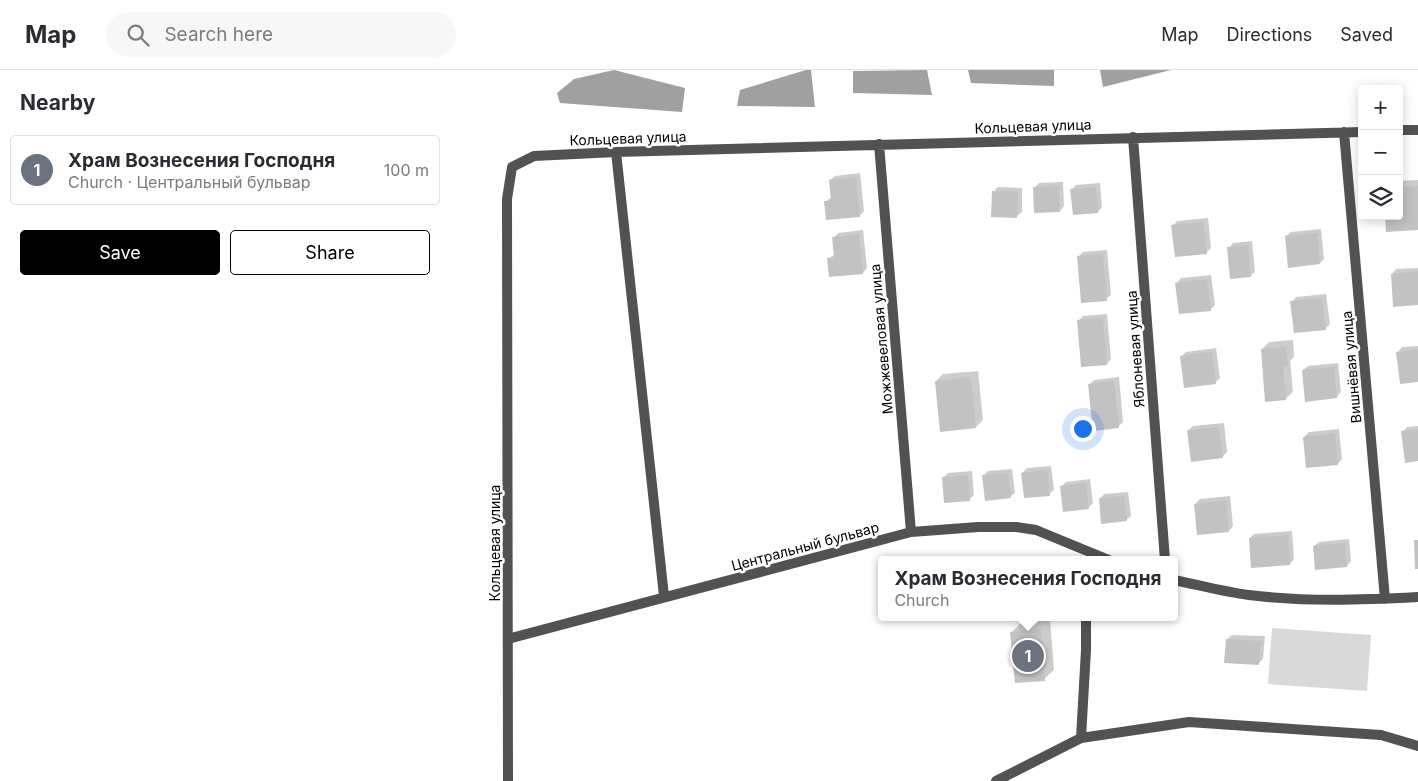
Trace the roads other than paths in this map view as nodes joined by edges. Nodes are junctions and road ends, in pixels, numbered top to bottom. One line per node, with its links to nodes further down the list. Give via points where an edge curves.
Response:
1 (1403, 130): 2 (street)
2 (1418, 130)
3 (1344, 132): 4 (street, Кольцевая улица); 5 (street, Кольцевая улица); 14 (street, Вишнёвая улица)
4 (1358, 132)
5 (1133, 137): 6 (street, Кольцевая улица); 10 (street, Яблоневая улица)
6 (879, 144): 7 (street, Кольцевая улица); 8 (street, Можжевеловая улица)
7 (616, 152): 12 (street); 16 (street, Кольцевая улица, via 534,156 512,167 507,199)
8 (911, 532): 9 (street, Центральный бульвар, via 1016,526 1036,530); 12 (street, Центральный бульвар)
9 (1090, 556)
10 (1165, 556)
11 (1178, 581): 14 (street, via 1248,595)
12 (664, 596): 16 (street, Центральный бульвар)
13 (1418, 597): 14 (street)
14 (1385, 599)
15 (1086, 621): 17 (street)
16 (508, 638): 19 (street, Кольцевая улица)
17 (1081, 738): 18 (street, via 1190,722 1381,735); 20 (street)
18 (1418, 746)
19 (508, 781)
20 (996, 781)

